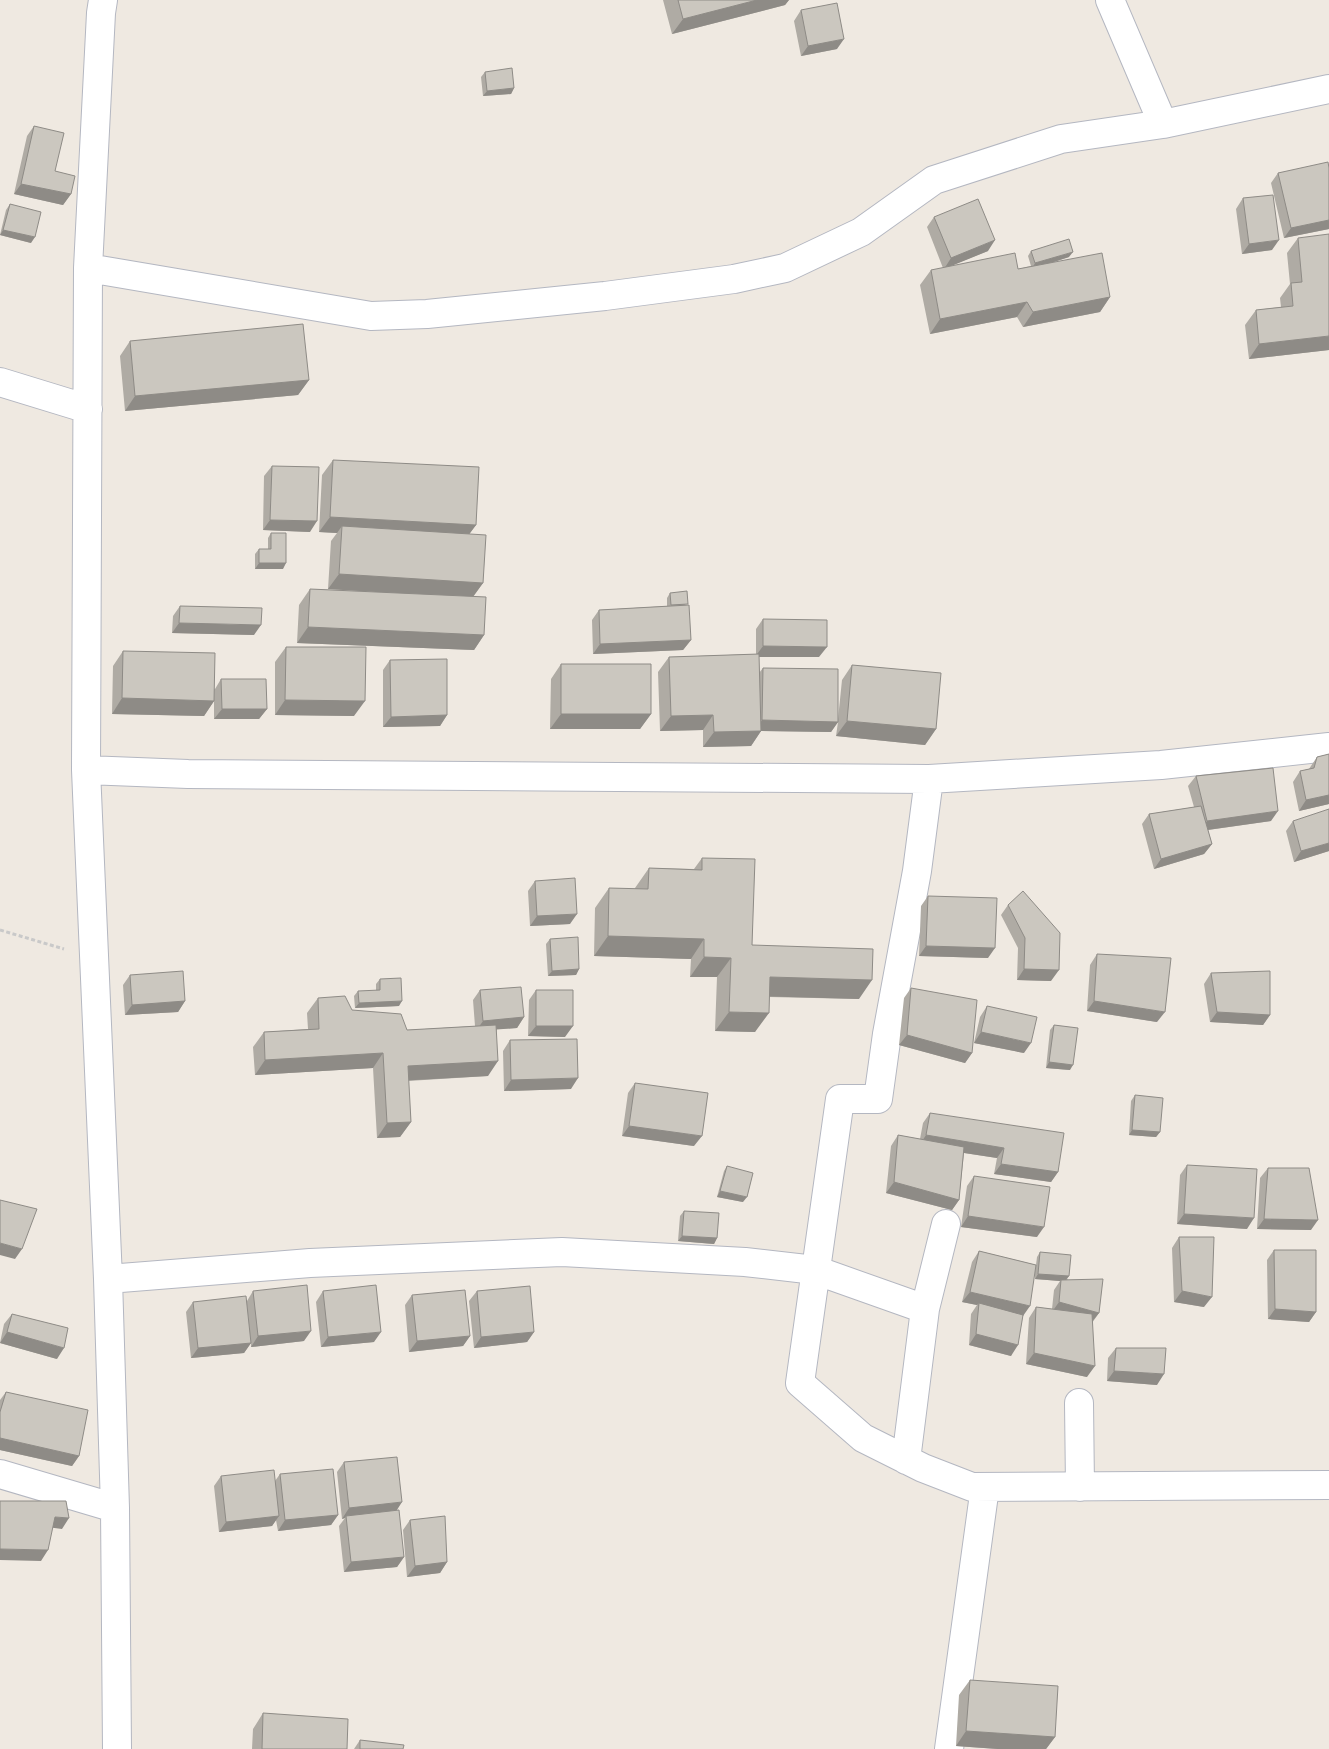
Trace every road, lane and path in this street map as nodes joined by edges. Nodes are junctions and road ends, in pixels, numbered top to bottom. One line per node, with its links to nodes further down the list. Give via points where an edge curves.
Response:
1 (103, 0): 5 (street)
2 (1110, 0): 4 (street)
3 (1329, 89): 4 (street)
4 (1163, 124): 5 (street, via 1061,139 934,180 853,236 785,268 734,279 606,296 427,314 371,316)
5 (88, 268): 7 (street)
6 (0, 382): 7 (street)
7 (88, 409): 9 (street)
8 (1329, 746): 10 (street, via 1162,765)
9 (86, 770): 10 (street, via 188,774); 12 (street)
10 (930, 779): 14 (street, via 878,1098 840,1099)
11 (0, 930): 12 (path)
12 (93, 958): 15 (street)
13 (946, 1224): 16 (street)
14 (815, 1270): 15 (street, via 745,1262 562,1252 310,1263); 16 (street); 18 (street, via 800,1383 863,1438)
15 (108, 1279): 23 (street)
16 (925, 1309): 18 (street)
17 (1079, 1403): 22 (street)
18 (906, 1460): 21 (street, via 972,1486)
19 (0, 1474): 23 (street)
20 (1329, 1485): 22 (street)
21 (985, 1487): 22 (street); 25 (street)
22 (1080, 1487)
23 (115, 1508): 24 (street)
24 (117, 1749)
25 (949, 1749)

